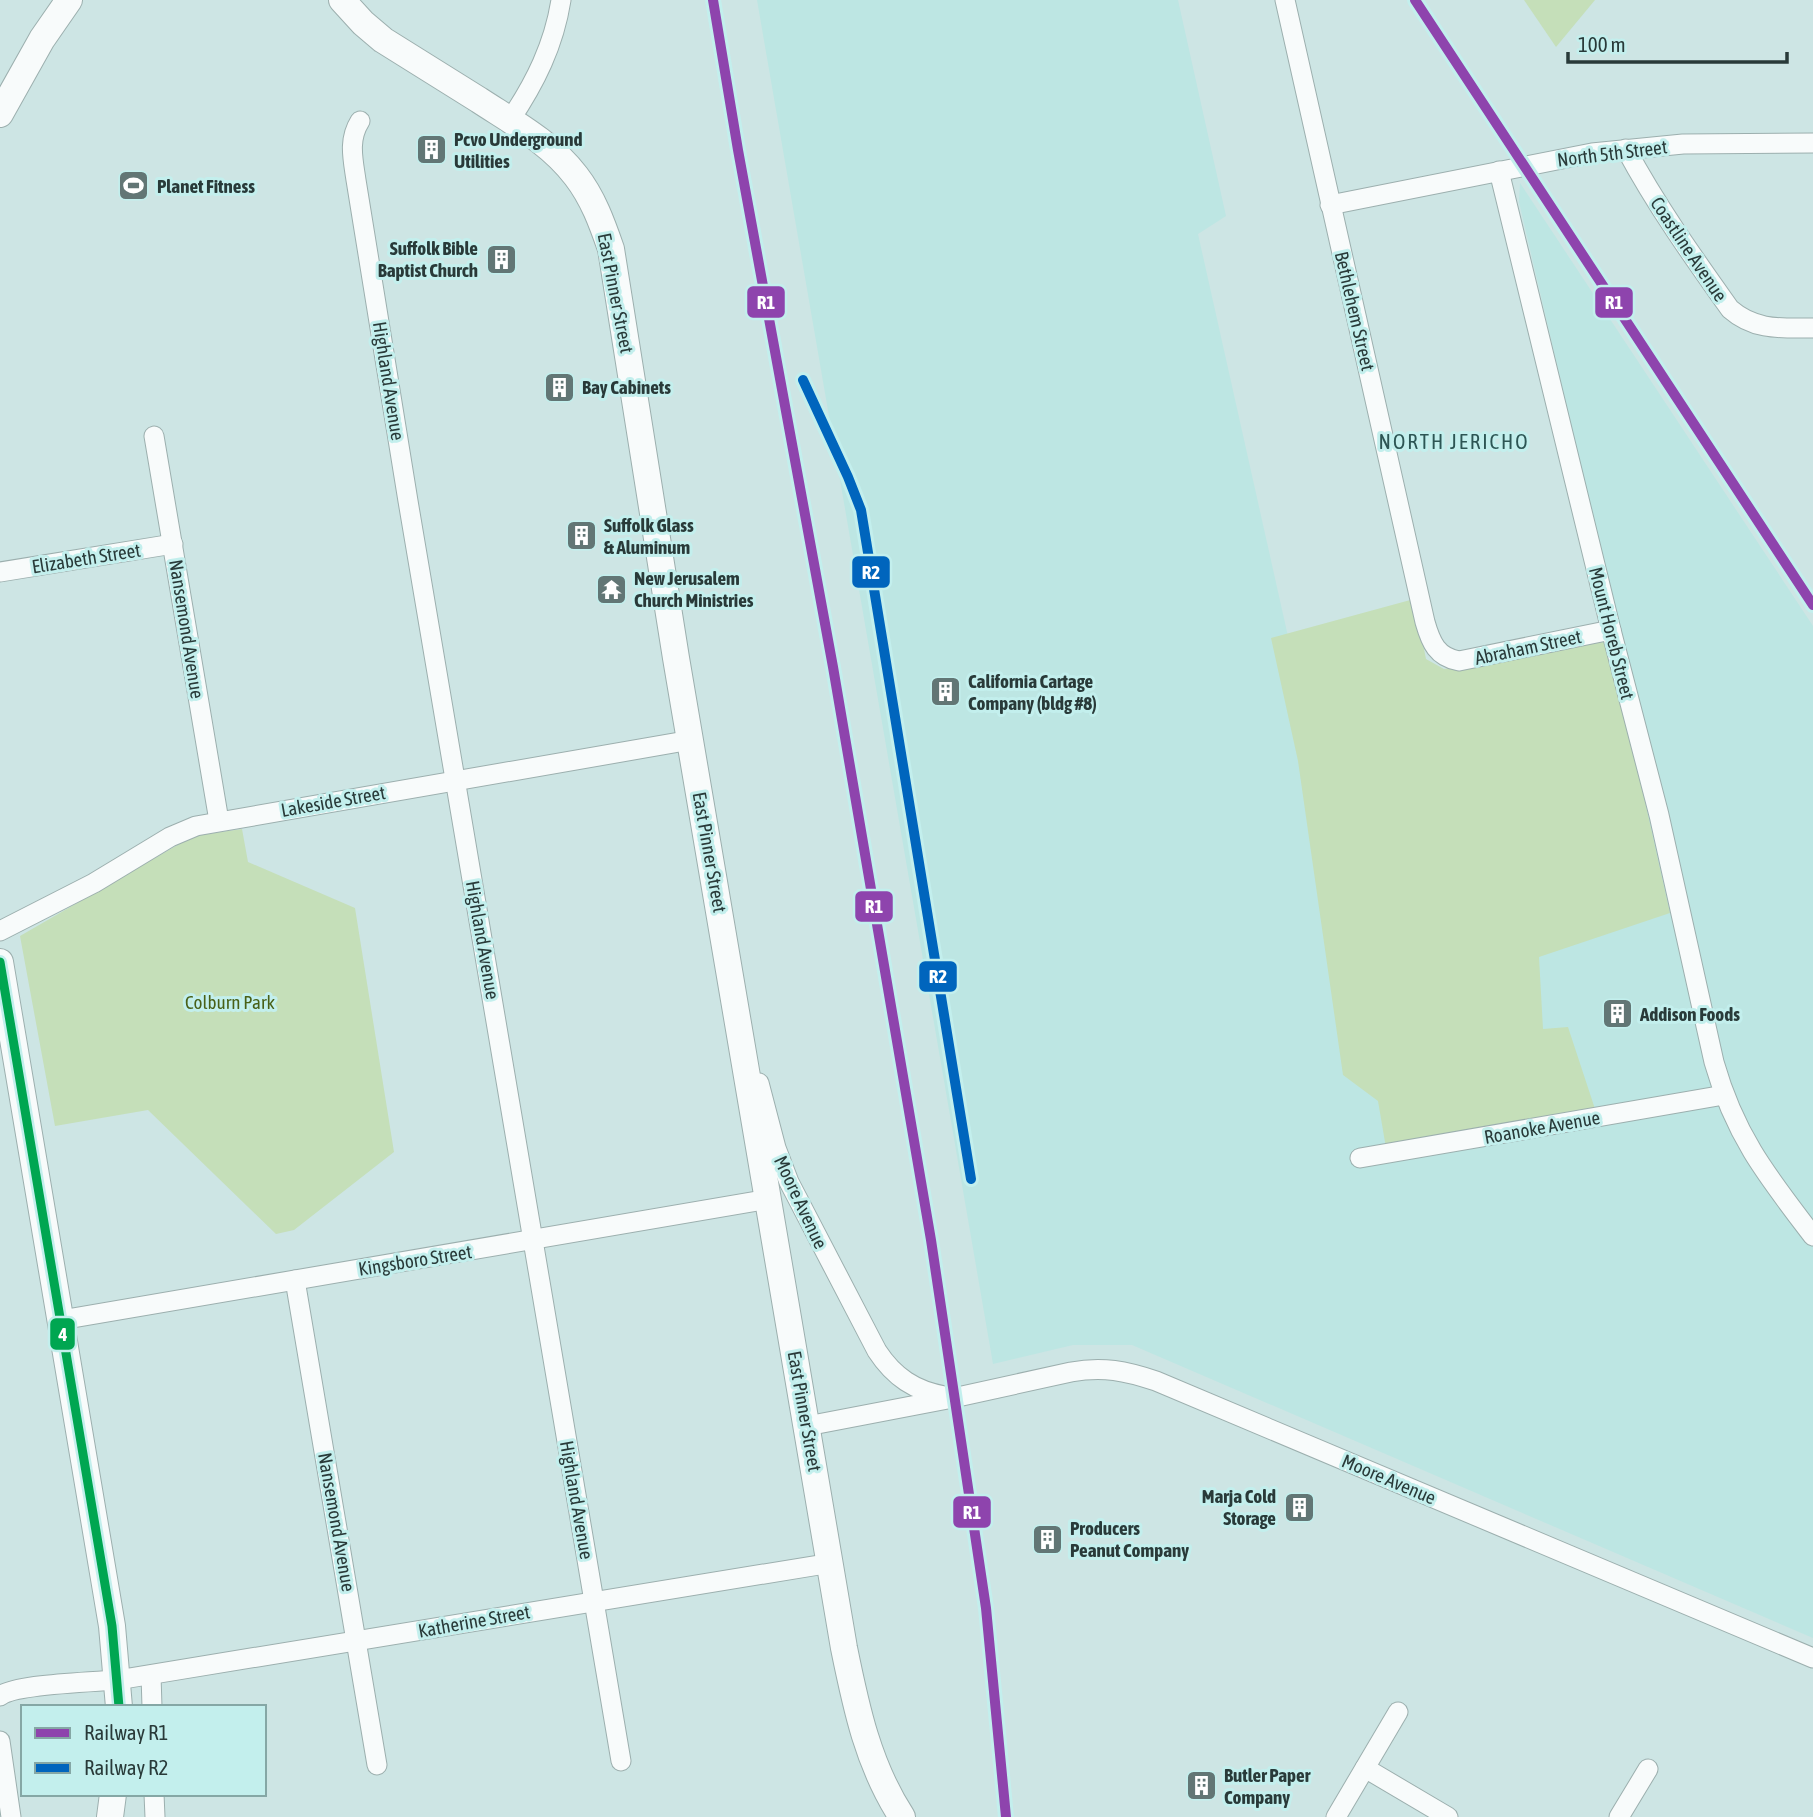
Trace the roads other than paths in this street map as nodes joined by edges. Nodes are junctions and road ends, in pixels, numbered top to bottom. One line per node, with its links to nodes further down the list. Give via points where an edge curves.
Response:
1 (69, 0): 5 (main road)
2 (342, 0): 6 (main road, East Pinner Street, via 383,40)
3 (561, 0): 6 (street, via 541,69)
4 (1285, 0): 11 (street, Bethlehem Street)
5 (0, 114)
6 (510, 120): 18 (main road, East Pinner Street, via 559,156 576,177 603,223 611,248)
7 (360, 121): 19 (street, Highland Avenue, via 351,144 356,180)
8 (1813, 143): 9 (street, North 5th Street)
9 (1626, 149): 10 (street, North 5th Street); 12 (street, Coastline Avenue, via 1730,309 1760,326)
10 (1499, 171): 11 (street, North 5th Street); 17 (street, Mount Horeb Street)
11 (1330, 205): 16 (street, Bethlehem Street)
12 (1813, 328)
13 (154, 436): 14 (street, Nansemond Avenue)
14 (173, 544): 15 (street, Elizabeth Street); 20 (street, Nansemond Avenue)
15 (0, 572)
16 (1425, 622): 17 (street, Abraham Street, via 1440,654 1460,661)
17 (1611, 630): 24 (street, Mount Horeb Street)
18 (691, 740): 19 (street, Lakeside Street); 22 (main road, East Pinner Street)
19 (456, 780): 20 (street, Lakeside Street); 28 (street, Highland Avenue)
20 (219, 821): 21 (street, Lakeside Street, via 170,837)
21 (0, 931)
22 (727, 953): 26 (main road, East Pinner Street); 31 (street, Moore Avenue, via 776,1148 832,1269 891,1370 924,1392)
23 (0, 962): 30 (main road)
24 (1724, 1095): 25 (street, Roanoke Avenue); 27 (street, Mount Horeb Street, via 1747,1145)
25 (1360, 1158)
26 (769, 1199): 28 (street, Kingsboro Street); 32 (main road, East Pinner Street)
27 (1813, 1236)
28 (534, 1240): 29 (street, Kingsboro Street); 34 (street, Highland Avenue)
29 (295, 1280): 30 (street, Kingsboro Street); 35 (street, Nansemond Avenue)
30 (61, 1320): 38 (main road)
31 (953, 1398): 32 (street, Moore Avenue); 36 (street, Moore Avenue, via 1090,1368 1124,1371)
32 (807, 1426): 33 (main road, East Pinner Street)
33 (831, 1563): 34 (street, Katherine Street); 53 (main road, East Pinner Street, via 858,1715 874,1763)
34 (594, 1601): 35 (street, Katherine Street); 44 (street, Highland Avenue)
35 (357, 1641): 37 (street, Katherine Street); 45 (street, Nansemond Avenue)
36 (1813, 1658)
37 (151, 1675): 38 (street, Katherine Street); 41 (street)
38 (117, 1680): 39 (street, Katherine Street, via 24,1689); 40 (main road)
39 (0, 1696)
40 (118, 1705)
41 (152, 1705)
42 (1398, 1712): 46 (street)
43 (0, 1741): 50 (street)
44 (621, 1761)
45 (377, 1765)
46 (1366, 1768): 54 (street); 55 (street)
47 (1648, 1769): 56 (street)
48 (113, 1796): 51 (main road)
49 (154, 1796): 52 (street)
50 (11, 1817)
51 (110, 1817)
52 (155, 1817)
53 (902, 1817)
54 (1336, 1817)
55 (1448, 1817)
56 (1619, 1817)

